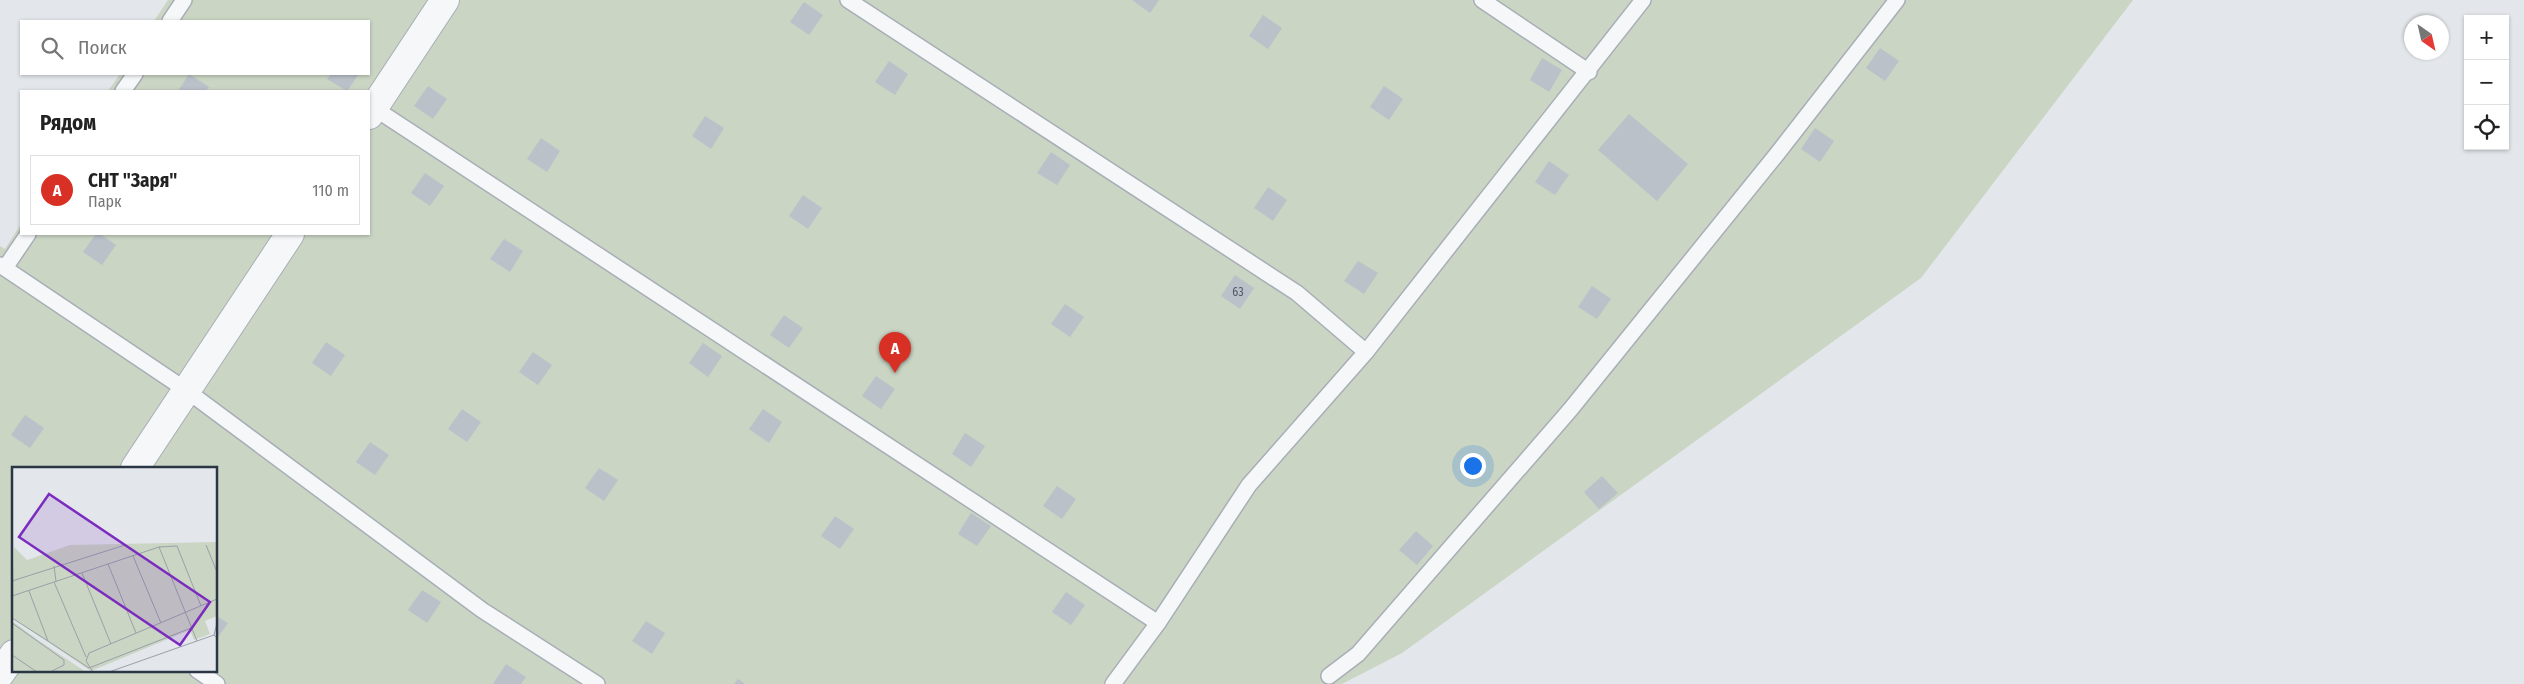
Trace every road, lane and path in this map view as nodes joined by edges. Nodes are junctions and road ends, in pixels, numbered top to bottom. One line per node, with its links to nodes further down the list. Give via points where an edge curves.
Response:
1 (184, 0): 7 (lane)
2 (445, 0): 11 (street)
3 (848, 0): 15 (lane, via 1297,293)
4 (1482, 0): 8 (lane)
5 (1644, 0): 8 (lane)
6 (1897, 0): 22 (lane, via 1570,410 1358,654)
7 (171, 20)
8 (1589, 72): 15 (lane)
9 (134, 75): 10 (lane)
10 (125, 90)
11 (371, 111): 18 (lane)
12 (27, 235): 14 (lane)
13 (289, 235): 16 (street)
14 (3, 266): 16 (lane)
15 (1366, 352): 18 (lane, via 1249,485)
16 (186, 390): 17 (street); 24 (lane, via 482,610)
17 (136, 467)
18 (1158, 624): 25 (lane)
19 (12, 657): 21 (street)
20 (200, 672): 23 (lane)
21 (0, 674)
22 (1329, 676)
23 (217, 684)
24 (597, 684)
25 (1114, 684)

